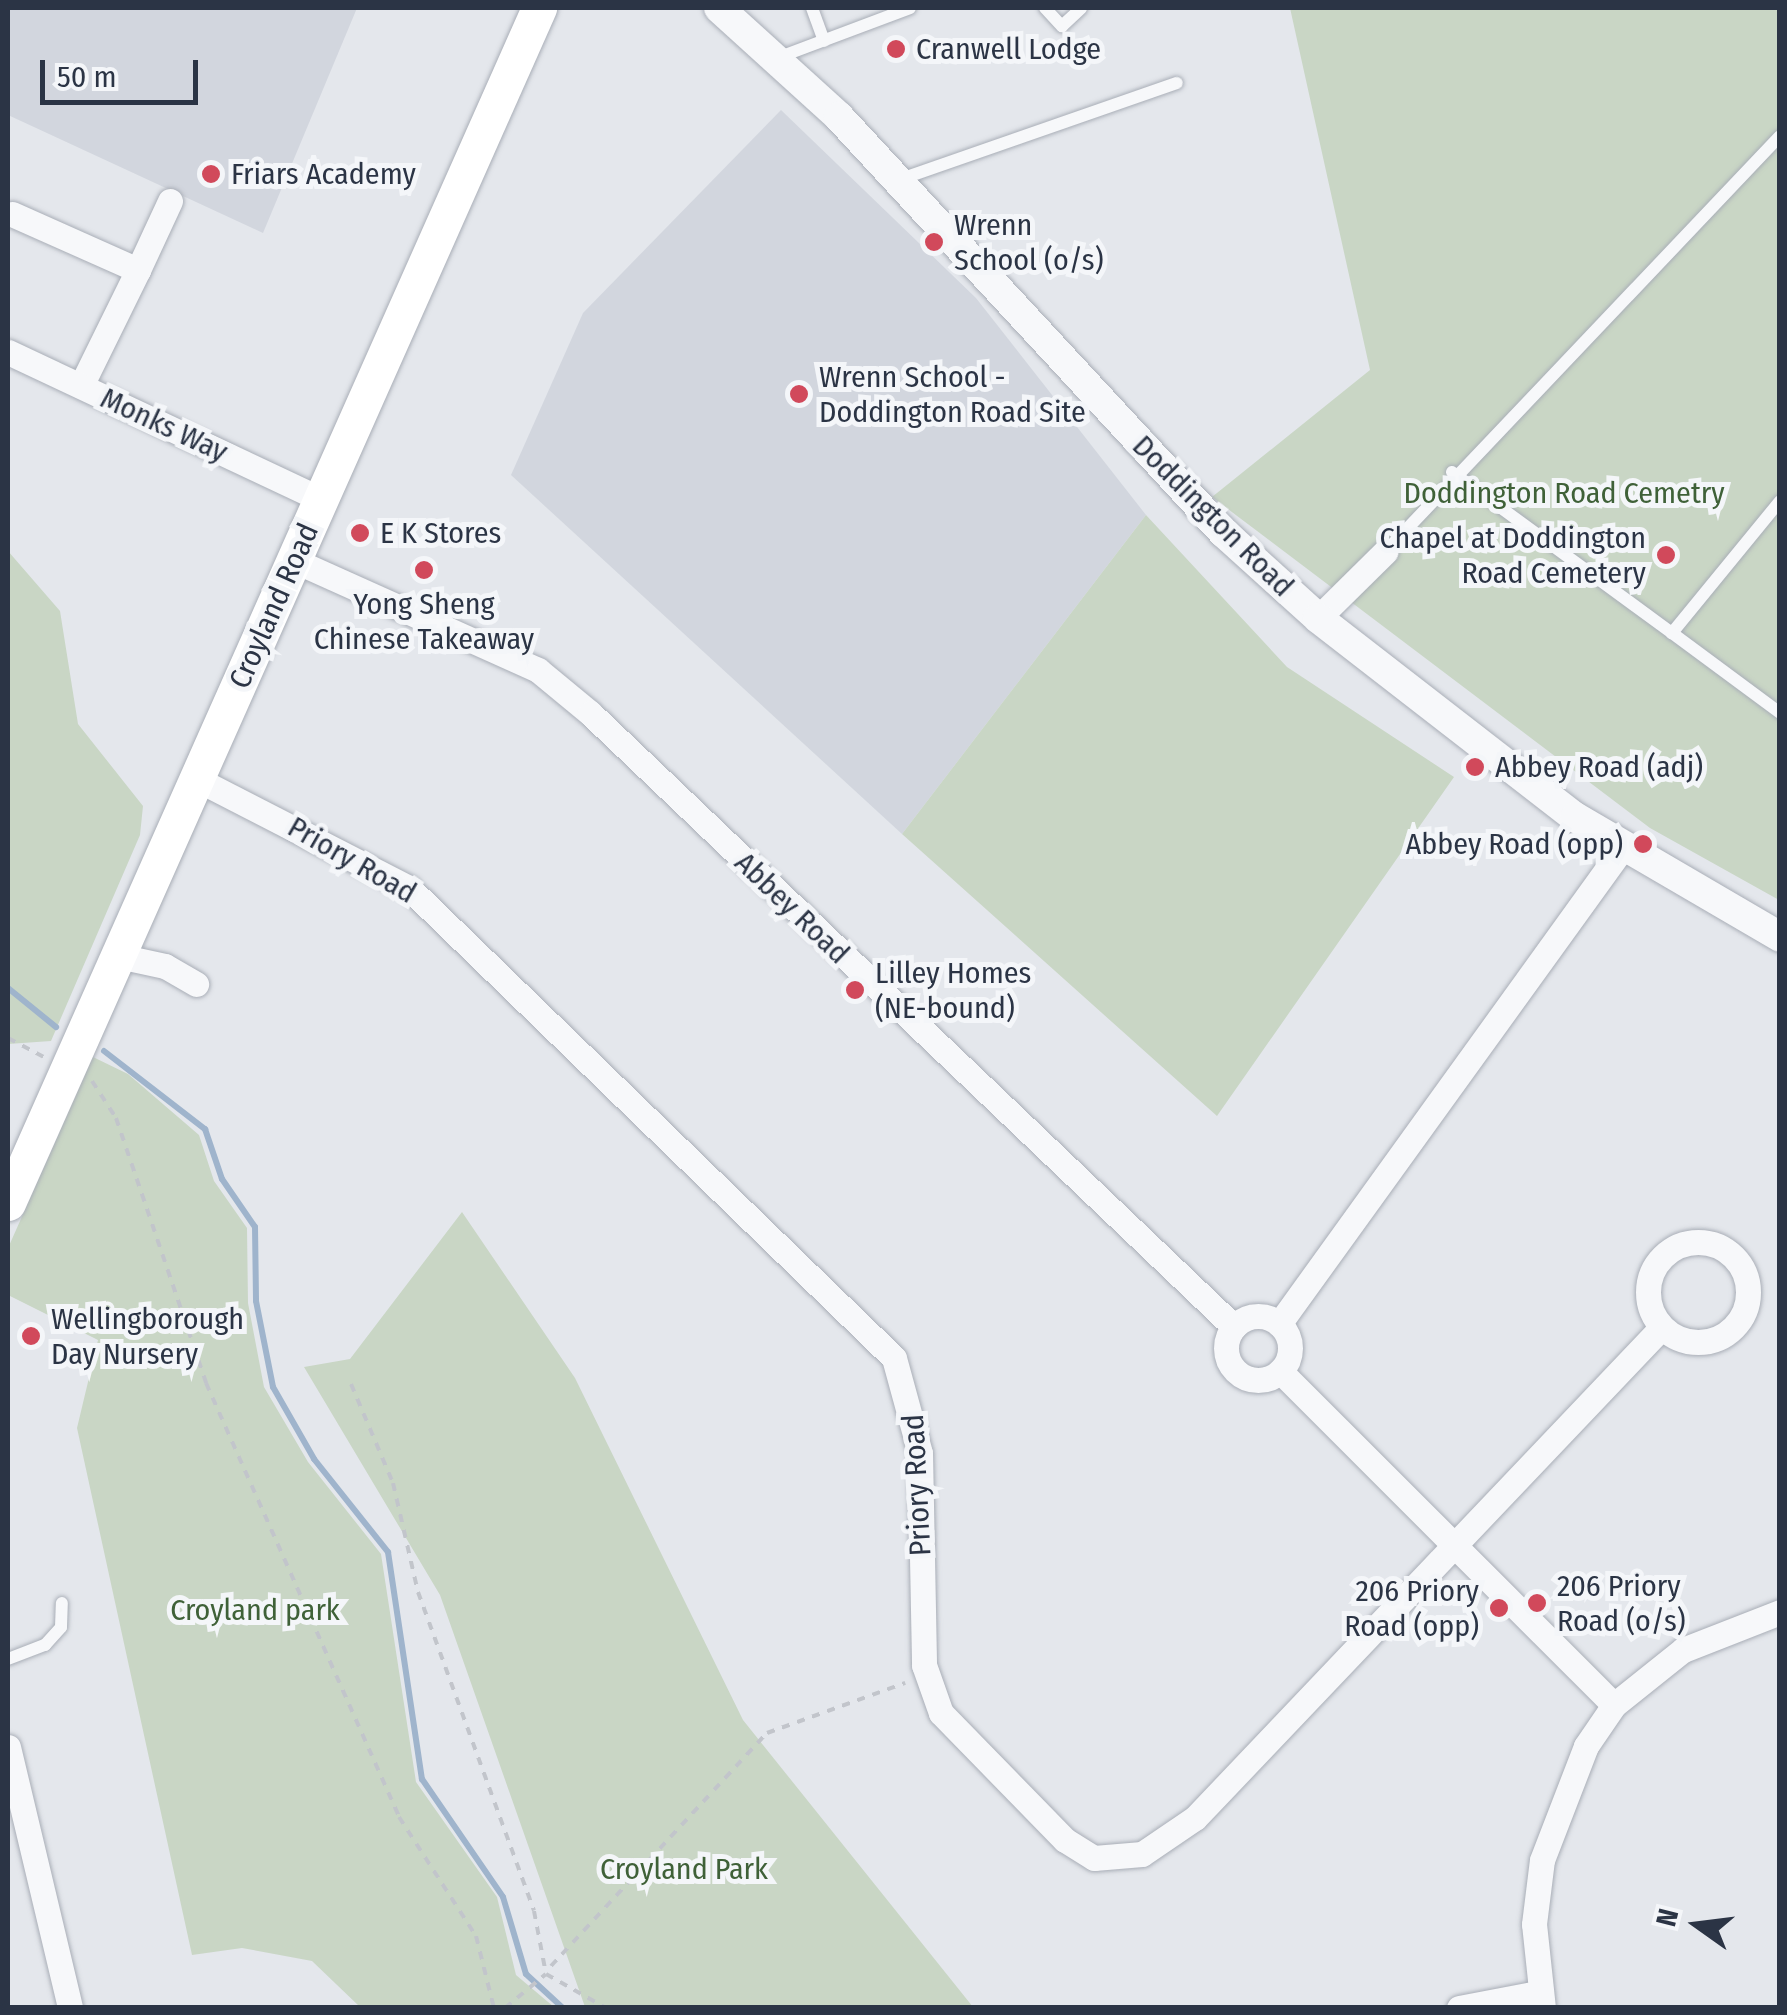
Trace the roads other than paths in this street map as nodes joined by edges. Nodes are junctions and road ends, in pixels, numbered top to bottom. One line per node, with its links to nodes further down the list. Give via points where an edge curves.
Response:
1 (539, 8): 18 (main road, Croyland Road)
2 (720, 8): 8 (street, Doddington Road)
3 (812, 8): 7 (lane)
4 (910, 8): 7 (lane)
5 (1045, 8): 6 (lane, via 1058,26)
6 (1081, 8)
7 (824, 41): 8 (lane)
8 (775, 58): 11 (street, Doddington Road)
9 (1177, 83): 11 (lane)
10 (1780, 136): 17 (lane)
11 (898, 180): 22 (street, Doddington Road, via 1187,494)
12 (170, 201): 14 (street)
13 (12, 214): 14 (street)
14 (138, 270): 16 (street)
15 (8, 352): 16 (street, Monks Way)
16 (81, 386): 18 (street, Monks Way)
17 (1452, 472): 20 (lane); 23 (lane)
18 (320, 500): 21 (main road, Croyland Road)
19 (1780, 500): 23 (lane)
20 (1386, 551): 22 (street)
21 (300, 563): 25 (main road, Croyland Road); 32 (street, Abbey Road, via 538,670 590,712)
22 (1318, 618): 26 (street, Doddington Road, via 1444,722)
23 (1672, 632): 24 (lane)
24 (1780, 713)
25 (193, 777): 28 (main road, Croyland Road); 35 (street, Priory Road, via 409,888 894,1358 920,1453 928,1676 941,1713 1065,1840 1094,1858 1142,1854 1195,1818)
26 (1623, 847): 27 (street, Doddington Road); 31 (street)
27 (1780, 937)
28 (114, 955): 29 (street); 30 (main road, Croyland Road)
29 (196, 984)
30 (8, 1203)
31 (1278, 1324): 32 (street, via 1255,1316); 34 (street, via 1289,1351)
32 (1234, 1328): 34 (street, via 1226,1346 1236,1372 1262,1380)
33 (1660, 1328): 33 (street, via 1645,1290 1662,1252 1698,1239 1731,1251 1748,1280 1743,1318 1719,1339 1690,1344); 35 (street, Priory Road)
34 (1280, 1371): 35 (street)
35 (1453, 1547): 39 (street)
36 (62, 1603): 38 (lane, via 61,1627 45,1645)
37 (1780, 1612): 39 (street, via 1683,1650)
38 (8, 1659)
39 (1614, 1705): 41 (street, via 1564,1790 1542,1860)
40 (8, 1746): 42 (street)
41 (1540, 2000): 43 (street)
42 (70, 2008)
43 (1460, 2008)

